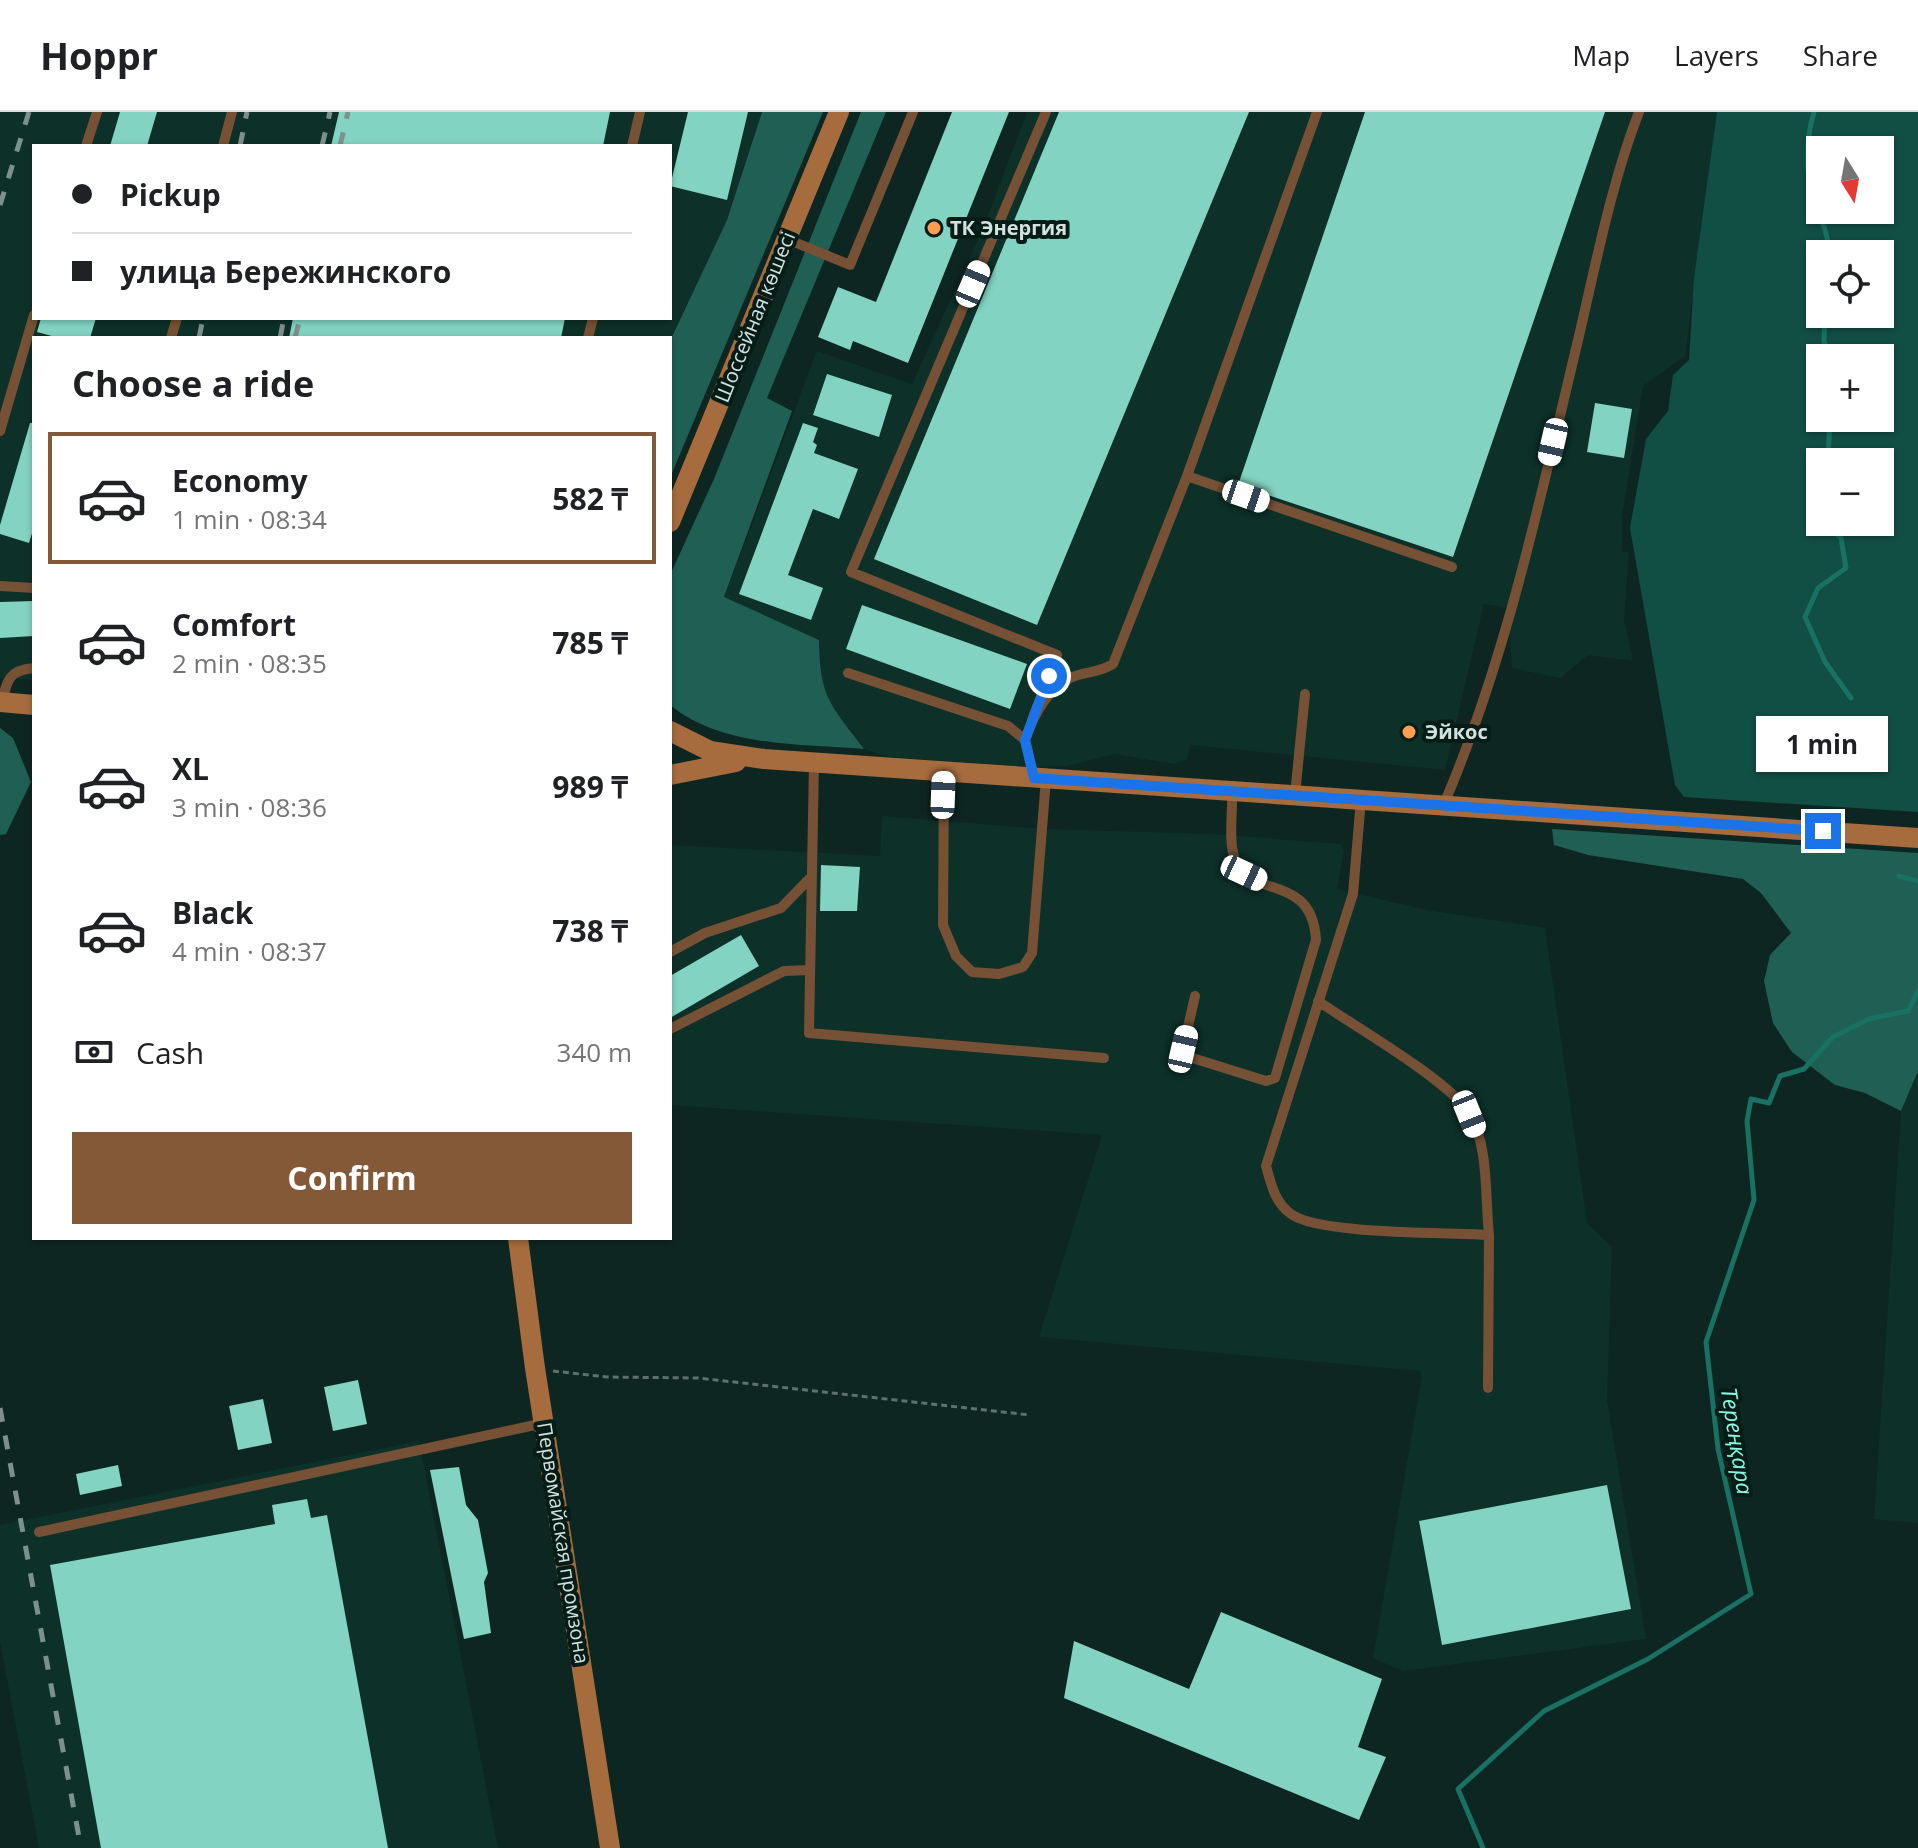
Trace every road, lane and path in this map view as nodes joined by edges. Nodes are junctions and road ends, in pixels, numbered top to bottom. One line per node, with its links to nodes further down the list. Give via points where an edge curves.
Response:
1 (97, 112): 9 (lane)
2 (232, 112): 10 (lane)
3 (640, 112): 11 (lane)
4 (839, 112): 12 (main road, Шоссейная көшесі)
5 (913, 112): 12 (lane, via 850,265)
6 (1046, 112): 25 (lane, via 851,572 1057,655)
7 (1317, 112): 15 (lane)
8 (1639, 112): 36 (lane, via 1595,267 1510,615 1473,735)
9 (87, 144)
10 (224, 144)
11 (632, 144)
12 (787, 239): 16 (main road, Шоссейная көшесі)
13 (33, 320): 14 (lane)
14 (0, 431)
15 (1187, 476): 17 (lane); 25 (lane, via 1113,664 1098,674 1071,678)
16 (672, 517)
17 (1452, 567)
18 (0, 586): 19 (lane)
19 (32, 588)
20 (32, 668): 23 (lane, via 18,669 7,678)
21 (848, 673): 27 (lane, via 1008,726)
22 (1305, 694): 34 (lane)
23 (1, 702): 24 (main road)
24 (32, 705)
25 (1032, 720): 27 (lane)
26 (672, 732): 28 (main road, via 710,751)
27 (1025, 740): 32 (lane)
28 (764, 759): 29 (main road); 31 (main road)
29 (814, 763): 30 (main road); 38 (lane)
30 (944, 772): 32 (main road); 32 (lane, via 943,925 956,956 972,972 999,974 1023,967 1032,953)
31 (672, 775)
32 (1040, 779): 33 (main road)
33 (1232, 792): 34 (main road); 41 (lane, via 1235,861 1244,873 1304,902 1315,922 1316,940 1275,1078 1266,1081 1186,1056 1183,1049)
34 (1295, 795): 35 (main road)
35 (1361, 799): 36 (main road); 42 (lane, via 1353,894)
36 (1444, 804): 37 (main road)
37 (1918, 838)
38 (812, 876): 39 (lane, via 781,908 705,933); 40 (lane)
39 (672, 951)
40 (810, 970): 43 (lane, via 784,971); 44 (lane, via 809,1033)
41 (1195, 996)
42 (1318, 1001): 45 (lane, via 1449,1091 1469,1114 1479,1138); 45 (lane, via 1266,1166 1275,1196 1292,1215 1327,1226)
43 (672, 1028)
44 (1104, 1058)
45 (1489, 1235): 48 (lane)
46 (518, 1240): 47 (main road, Первомайская промзона)
47 (535, 1368): 49 (path, via 607,1377 698,1378); 50 (main road, Первомайская промзона)
48 (1488, 1388)
49 (1030, 1415)
50 (544, 1423): 51 (lane); 52 (main road, Первомайская промзона)
51 (39, 1532)
52 (610, 1848)

